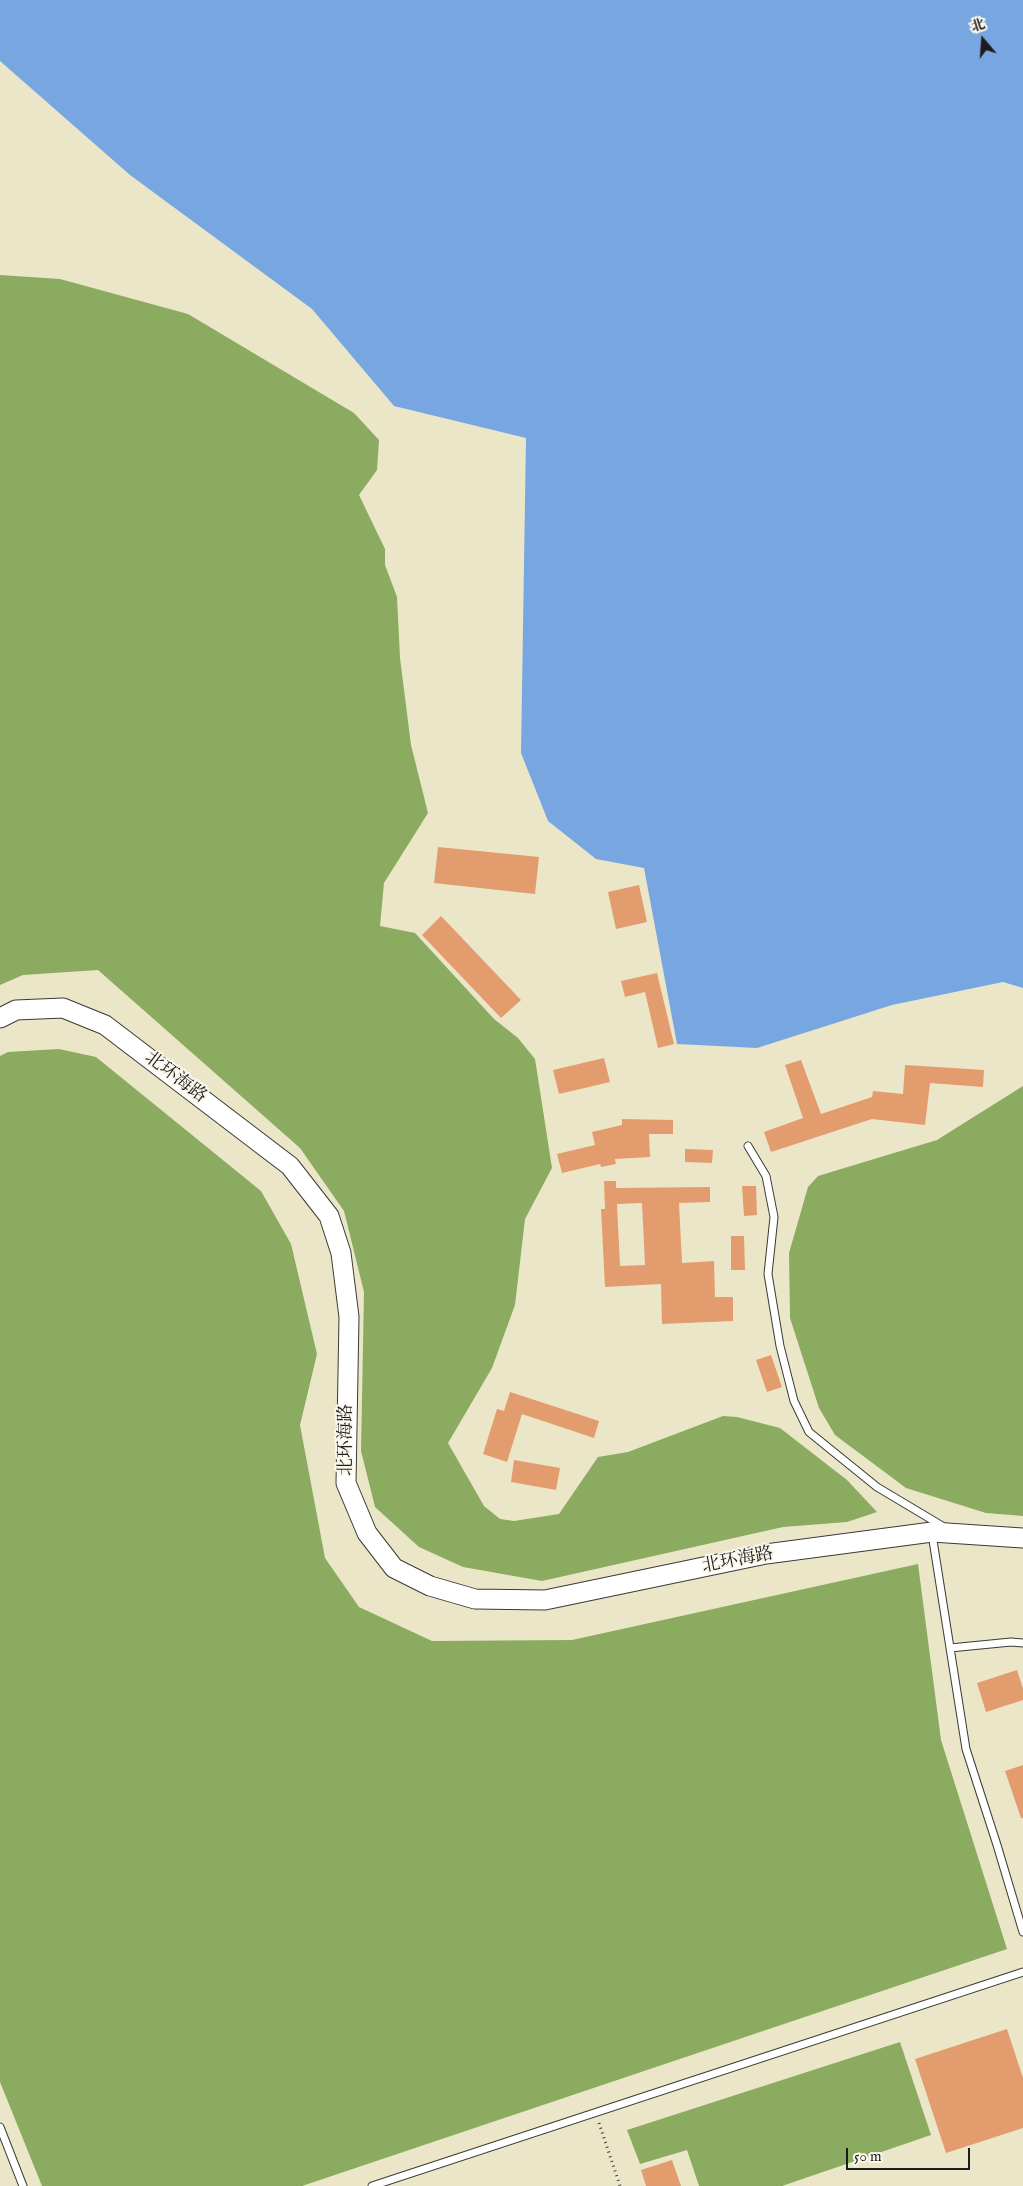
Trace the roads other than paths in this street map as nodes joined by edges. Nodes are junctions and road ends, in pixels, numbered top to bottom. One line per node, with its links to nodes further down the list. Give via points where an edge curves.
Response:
1 (0, 1018): 3 (main road, 北环海路, via 16,1010 63,1008 105,1024 290,1166 329,1216 341,1253 348,1317 346,1483 367,1533 394,1568 430,1586 475,1599 545,1600 766,1554)
2 (748, 1146): 4 (lane, via 766,1176 774,1217 768,1274 780,1346 794,1402 809,1432 877,1487)
3 (932, 1532): 4 (main road, 北环海路); 7 (lane)
4 (955, 1534): 5 (main road, 北环海路)
5 (1023, 1538)
6 (1023, 1643): 7 (lane)
7 (950, 1648): 8 (lane, via 966,1749)
8 (1023, 1932)
9 (1023, 1972): 12 (lane)
10 (0, 2127): 11 (lane)
11 (23, 2186)
12 (372, 2186)

